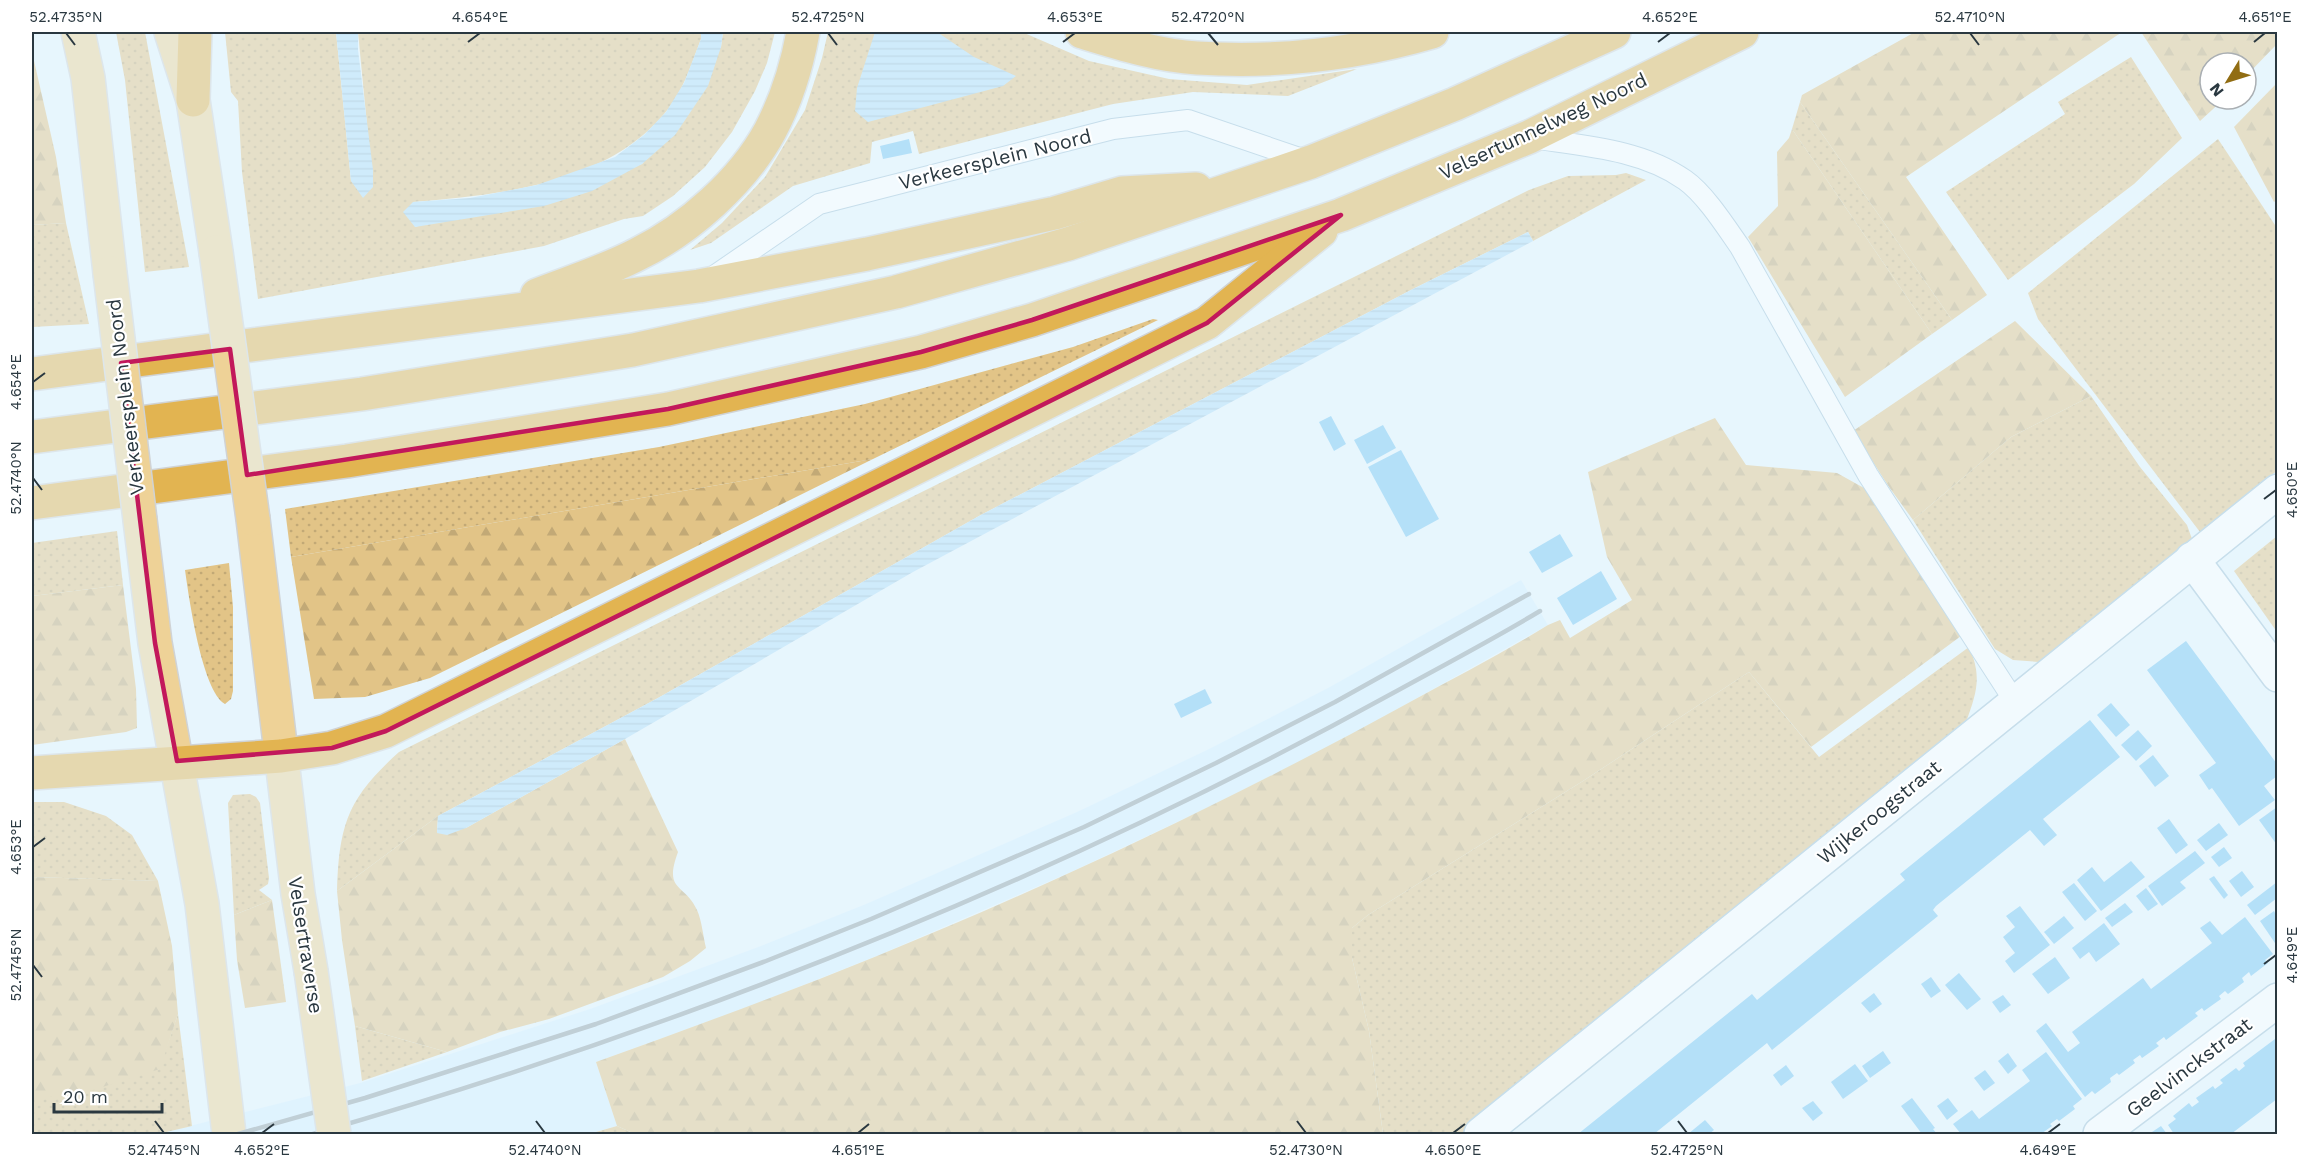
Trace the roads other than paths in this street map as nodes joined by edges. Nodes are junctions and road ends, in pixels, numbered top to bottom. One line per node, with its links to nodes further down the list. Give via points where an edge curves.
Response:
1 (78, 32): 24 (main road, Verkeersplein Noord, bridge, via 88,78 155,643)
2 (171, 32): 9 (main road)
3 (195, 32): 9 (highway)
4 (803, 32): 15 (highway, via 789,85 770,131 739,176 694,217 676,233 638,255)
5 (1082, 32): 6 (highway, via 1122,45 1195,58 1286,59 1391,44)
6 (1432, 32)
7 (1614, 32): 11 (highway, via 1455,104)
8 (1742, 32): 10 (highway, Velsertunnelweg Noord)
9 (193, 100): 23 (main road, bridge, via 253,519)
10 (1529, 137): 13 (highway, Velsertunnelweg Noord); 22 (lane, via 1650,160 1686,181 1719,216 1868,475)
11 (1311, 162): 12 (highway); 14 (lane, Verkeersplein Noord, via 1188,120 1113,129 819,204)
12 (1240, 187): 14 (highway, via 1122,194 890,250); 17 (highway, via 1068,244 896,292 633,350 362,394)
13 (1341, 215): 19 (highway, via 1032,320 921,352 668,409 347,461); 23 (highway, via 1207,323 386,731 333,748)
14 (699, 286): 15 (highway)
15 (493, 313): 16 (highway)
16 (32, 374)
17 (32, 437)
18 (2277, 491): 20 (street, Wijkeroogstraat)
19 (32, 503)
20 (2192, 559): 21 (street); 22 (street, Wijkeroogstraat)
21 (2277, 675)
22 (2015, 702): 29 (street, Wijkeroogstraat)
23 (281, 756): 24 (highway); 28 (main road, Velsertraverse, bridge)
24 (177, 761): 25 (highway); 27 (main road, via 202,904)
25 (32, 773)
26 (2277, 1000): 30 (street, Geelvinckstraat)
27 (229, 1134)
28 (334, 1134)
29 (1481, 1134)
30 (2100, 1134)

